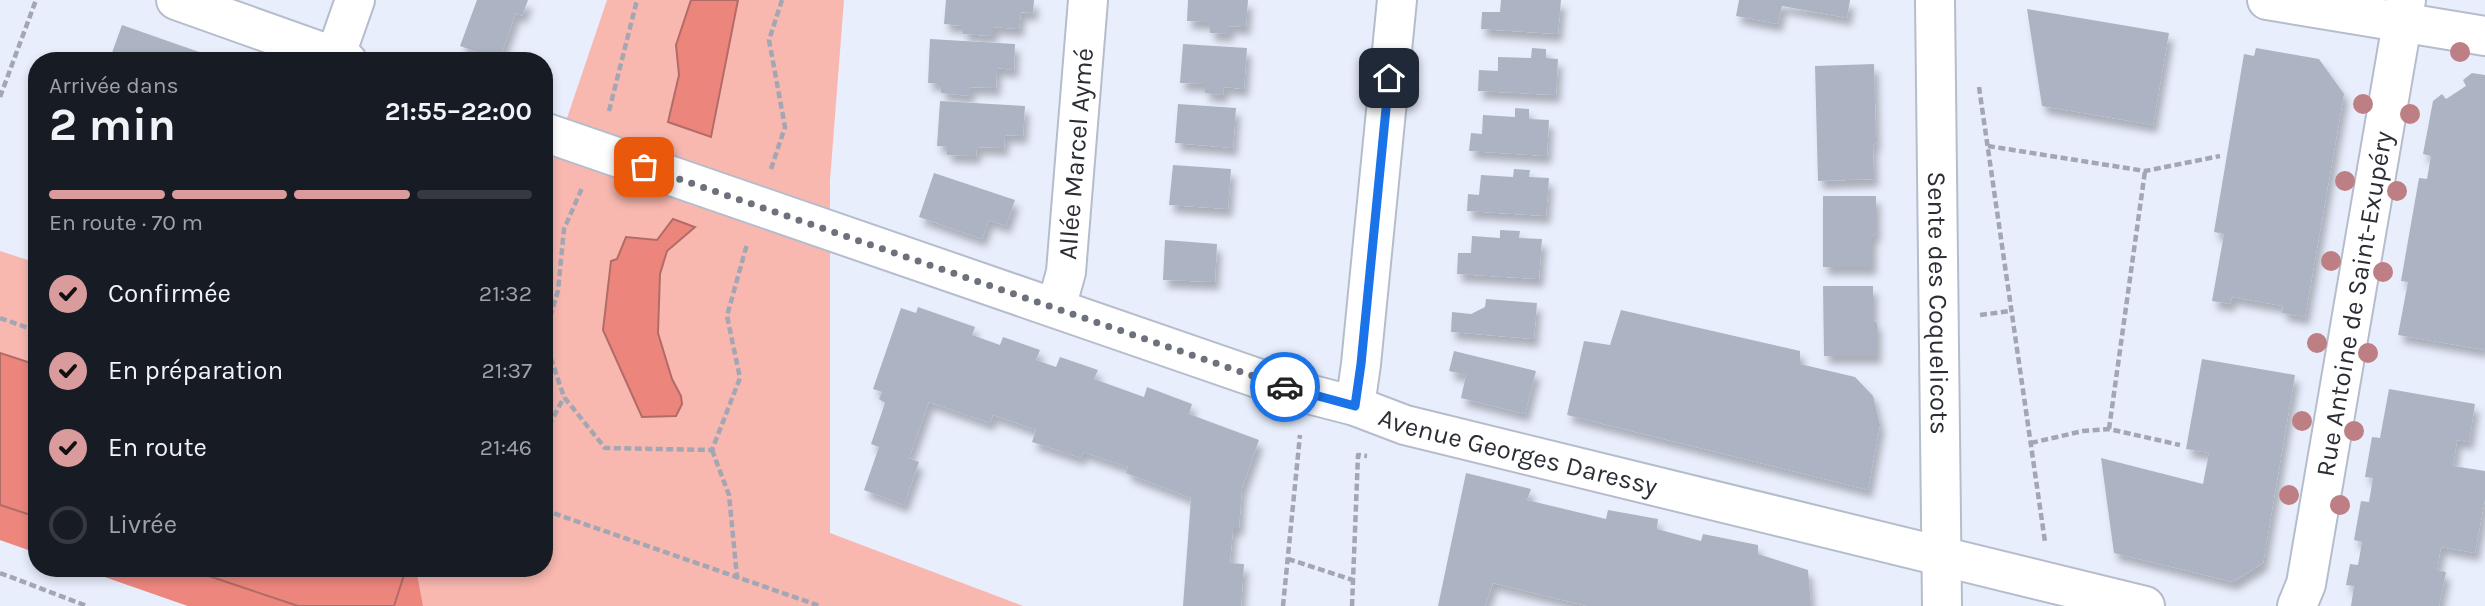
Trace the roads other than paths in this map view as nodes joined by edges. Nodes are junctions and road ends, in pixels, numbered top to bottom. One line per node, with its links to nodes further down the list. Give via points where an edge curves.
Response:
1 (176, 0): 9 (street)
2 (355, 0): 10 (street)
3 (1087, 0): 12 (street, Allée Marcel Aymé, via 1066,272)
4 (1396, 0): 13 (street)
5 (1935, 0): 14 (street, Sente des Coquelicots)
6 (2267, 0): 7 (street)
7 (2405, 11): 8 (street); 17 (street, Rue Antoine de Saint-Exupéry, via 2306,584)
8 (2485, 36)
9 (321, 52)
10 (343, 52)
11 (553, 135): 12 (street, Avenue Georges Daressy)
12 (1056, 308): 13 (street, Avenue Georges Daressy, via 1289,389)
13 (1355, 406): 14 (street, Avenue Georges Daressy, via 1405,425)
14 (1942, 557): 15 (street, Sente des Coquelicots); 16 (street, Avenue Georges Daressy)
15 (1942, 606)
16 (2145, 606)
17 (2297, 606)

